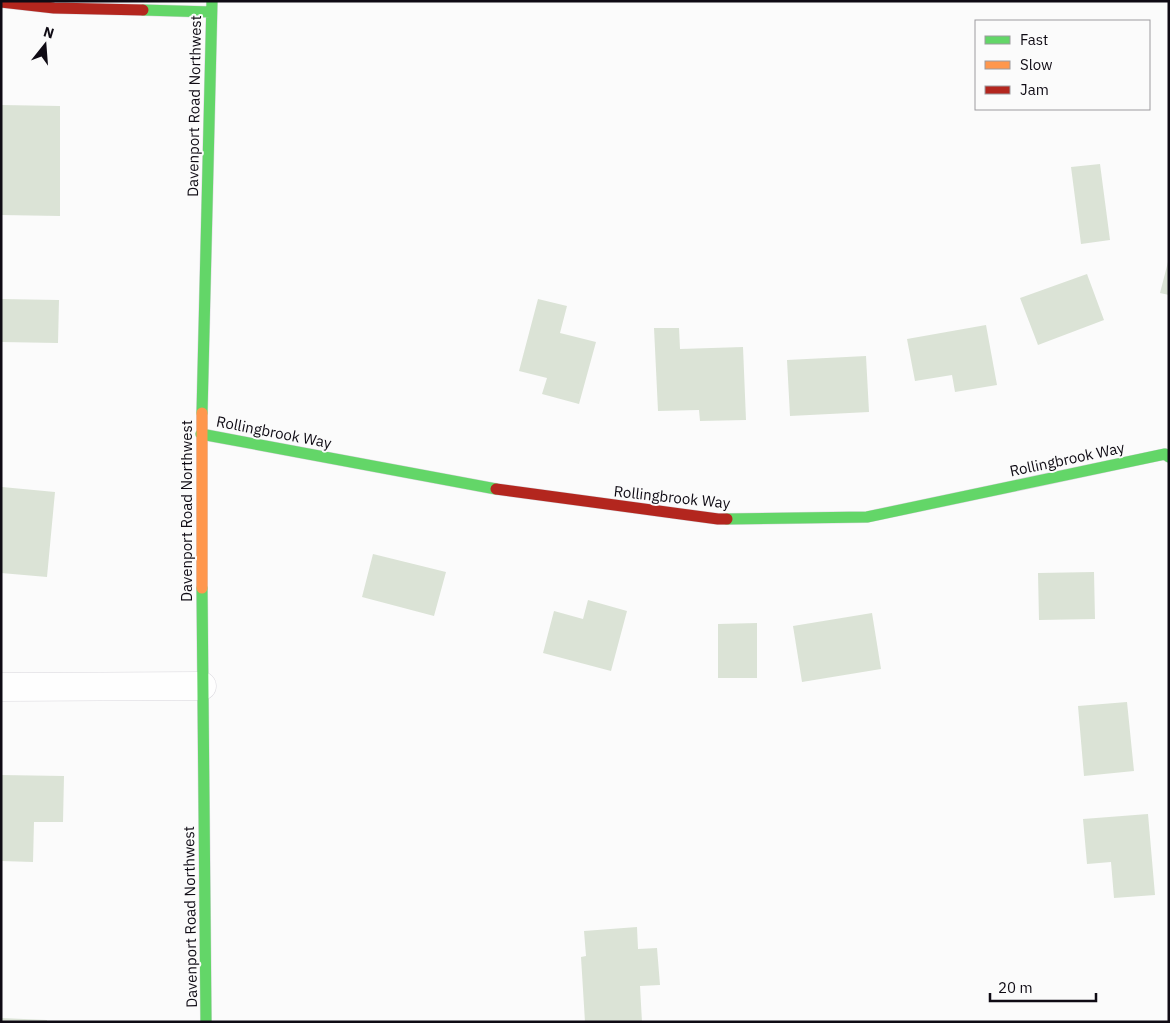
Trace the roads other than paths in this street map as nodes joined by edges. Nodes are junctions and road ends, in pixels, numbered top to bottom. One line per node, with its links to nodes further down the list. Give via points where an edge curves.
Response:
1 (1, 2): 2 (street, via 54,8)
2 (212, 6): 3 (street, Davenport Road Northwest)
3 (201, 434): 4 (street, Rollingbrook Way, via 510,492 718,519 867,517 1165,454); 5 (street, Davenport Road Northwest)
4 (1169, 457)
5 (202, 686): 6 (street); 7 (street, Davenport Road Northwest)
6 (1, 687)
7 (206, 1022)

